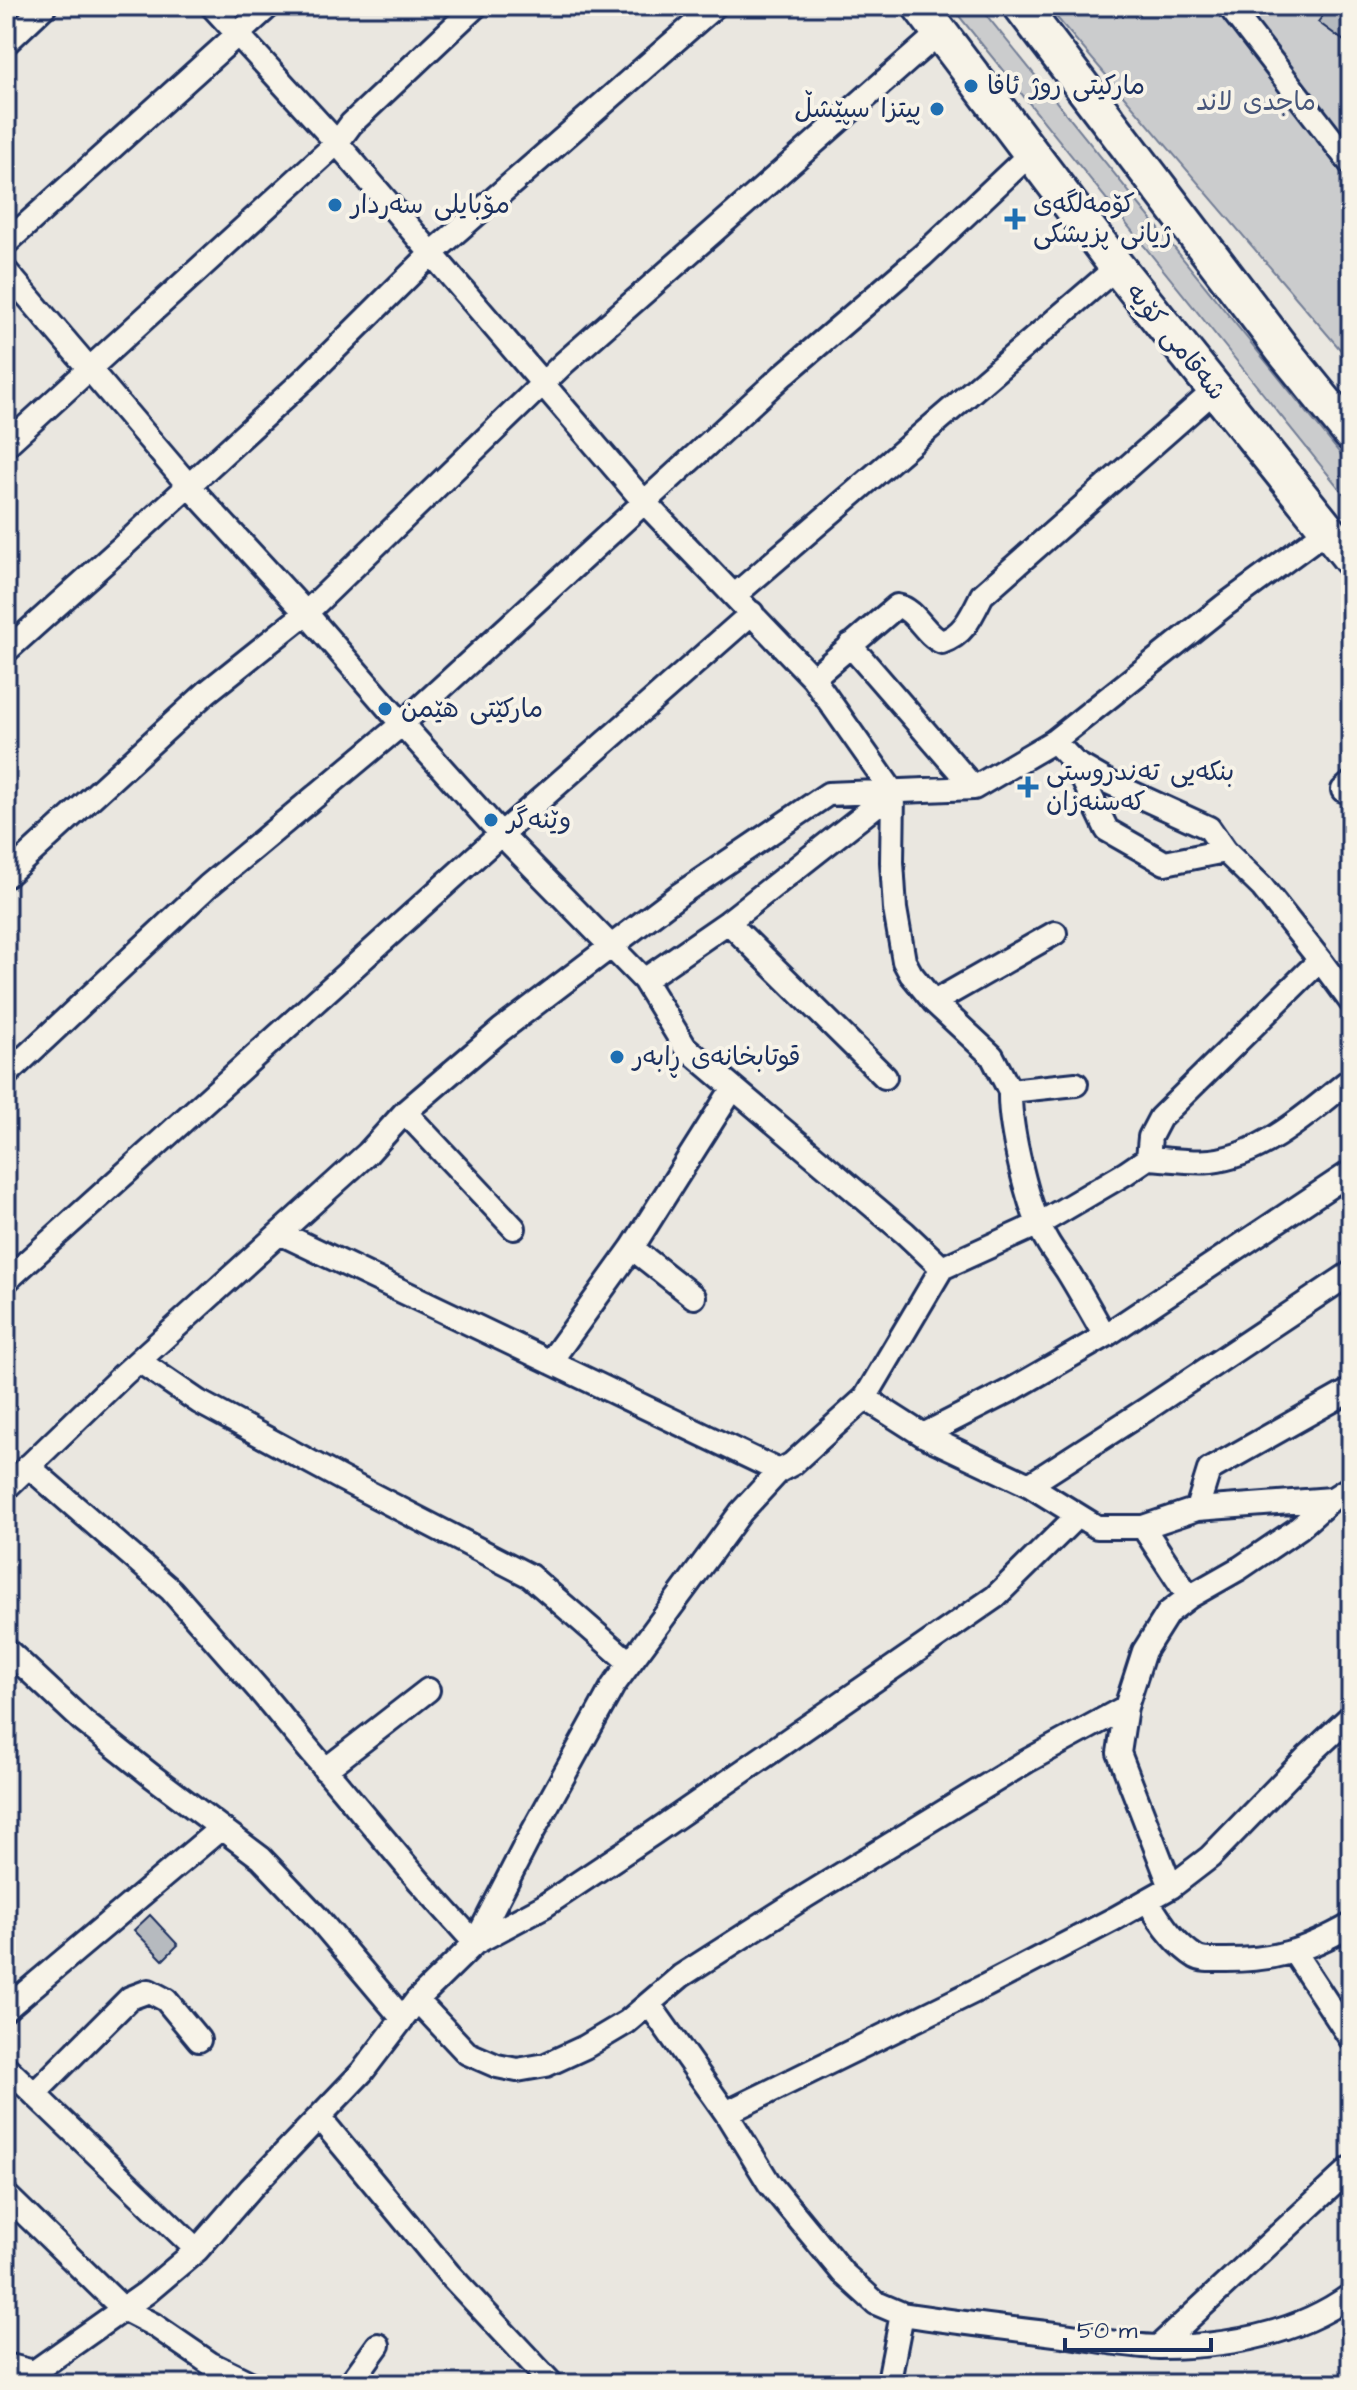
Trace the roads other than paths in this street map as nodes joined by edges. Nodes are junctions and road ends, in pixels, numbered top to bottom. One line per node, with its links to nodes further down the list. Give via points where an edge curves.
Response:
1 (45, 6): 10 (street)
2 (212, 6): 9 (street)
3 (269, 6): 9 (street)
4 (476, 6): 11 (street)
5 (715, 6): 15 (street)
6 (1021, 6): 21 (highway)
7 (1229, 6): 13 (street)
8 (930, 20): 12 (highway, شەقامی کۆیە); 19 (street)
9 (238, 34): 11 (street); 14 (street)
10 (6, 43)
11 (337, 143): 15 (street); 18 (street)
12 (1030, 154): 16 (highway, شەقامی کۆیە); 24 (street)
13 (1351, 164)
14 (6, 243)
15 (431, 254): 19 (street); 23 (street)
16 (1117, 267): 20 (highway, شەقامی کۆیە); 27 (street)
17 (6, 271): 18 (street)
18 (88, 368): 22 (street); 23 (street)
19 (542, 386): 24 (street); 28 (street)
20 (1215, 390): 25 (highway, شەقامی کۆیە); 30 (street, via 982,595 952,639 932,638 902,605)
21 (1351, 434)
22 (6, 445)
23 (189, 486): 28 (street); 31 (street)
24 (645, 503): 27 (street); 33 (street)
25 (1327, 530): 26 (highway, شەقامی کۆیە); 34 (street)
26 (1351, 559)
27 (735, 595): 29 (street)
28 (306, 613): 33 (street); 40 (street, via 207,692)
29 (752, 613): 32 (street); 38 (street)
30 (850, 645): 32 (street); 36 (street)
31 (6, 651)
32 (813, 678): 37 (street)
33 (402, 724): 38 (street); 48 (street, via 208,886)
34 (1054, 741): 35 (street); 36 (street)
35 (1075, 763): 39 (street, via 1209,828); 39 (street, via 1107,830 1165,863)
36 (974, 788): 37 (street)
37 (893, 792): 41 (street); 43 (street, via 828,794 680,894); 46 (street, via 899,940 911,974)
38 (501, 834): 43 (street); 63 (street)
39 (1225, 851): 44 (street, via 1262,887)
40 (6, 876)
41 (728, 922): 45 (street); 49 (street)
42 (1055, 933): 46 (street)
43 (612, 948): 45 (street); 54 (street, via 501,1030)
44 (1320, 960): 47 (street); 55 (street, via 1160,1118 1150,1137)
45 (644, 980): 52 (street, via 685,1047)
46 (934, 1002): 53 (street, via 992,1056)
47 (1351, 1002)
48 (6, 1075)
49 (885, 1077)
50 (1351, 1079): 55 (street, via 1256,1148 1211,1161)
51 (1076, 1084): 53 (street)
52 (733, 1088): 60 (street); 61 (street)
53 (1010, 1091): 57 (street, via 1010,1114)
54 (405, 1112): 58 (street); 59 (street)
55 (1148, 1158): 57 (street)
56 (1351, 1172): 65 (street)
57 (1039, 1224): 61 (street); 65 (street)
58 (514, 1228)
59 (280, 1233): 66 (street); 67 (street)
60 (632, 1248): 64 (street); 67 (street)
61 (942, 1268): 69 (street)
62 (1351, 1273): 73 (street)
63 (6, 1281)
64 (694, 1297)
65 (1105, 1336): 70 (street)
66 (139, 1361): 71 (street); 81 (street, via 199,1402 530,1576)
67 (550, 1362): 72 (street)
68 (1351, 1390): 76 (street, via 1209,1470)
69 (865, 1398): 70 (street); 72 (street)
70 (923, 1435): 73 (street)
71 (28, 1466): 74 (street); 85 (street, via 171,1590)
72 (779, 1471): 81 (street, via 741,1512)
73 (1029, 1485): 77 (street)
74 (6, 1488)
75 (1342, 1493): 76 (street); 79 (street, via 1299,1528)
76 (1197, 1509): 78 (street)
77 (1077, 1516): 78 (street, via 1097,1527); 90 (street, via 995,1597 544,1906)
78 (1143, 1527): 79 (street)
79 (1189, 1597): 83 (street, via 1168,1613 1144,1651)
80 (6, 1649): 86 (street, via 84,1722)
81 (630, 1663): 90 (street)
82 (428, 1690): 85 (street)
83 (1126, 1707): 87 (street, via 1119,1753); 93 (street, via 806,1896 681,1976)
84 (1351, 1716): 87 (street, via 1210,1857)
85 (325, 1770): 90 (street)
86 (221, 1828): 94 (street); 95 (street, via 261,1858)
87 (1171, 1887): 88 (street)
88 (1148, 1901): 91 (street, via 1180,1945 1200,1960 1244,1961); 100 (street)
89 (1351, 1925): 91 (street)
90 (475, 1943): 92 (street)
91 (1294, 1952): 96 (street)
92 (417, 2000): 93 (street, via 467,2053 517,2070 546,2065 585,2047); 95 (street)
93 (649, 2004): 100 (street)
94 (6, 2009)
95 (402, 2018): 101 (street, via 362,2072)
96 (1351, 2039)
97 (199, 2040): 99 (street, via 166,2000 149,1991 130,1998)
98 (6, 2067): 99 (street)
99 (34, 2094): 104 (street)
100 (726, 2113): 107 (street, via 769,2183 843,2273 876,2303)
101 (319, 2117): 104 (street); 115 (street, via 449,2274)
102 (1351, 2168): 109 (street)
103 (6, 2195): 106 (street)
104 (197, 2250): 106 (street)
105 (1351, 2295): 109 (street, via 1310,2318 1243,2341)
106 (123, 2309): 111 (street); 113 (street)
107 (902, 2314): 109 (street); 112 (street)
108 (378, 2345): 114 (street)
109 (1158, 2347)
110 (6, 2365): 111 (street)
111 (31, 2378)
112 (889, 2383)
113 (252, 2384)
114 (350, 2384)
115 (552, 2384)

